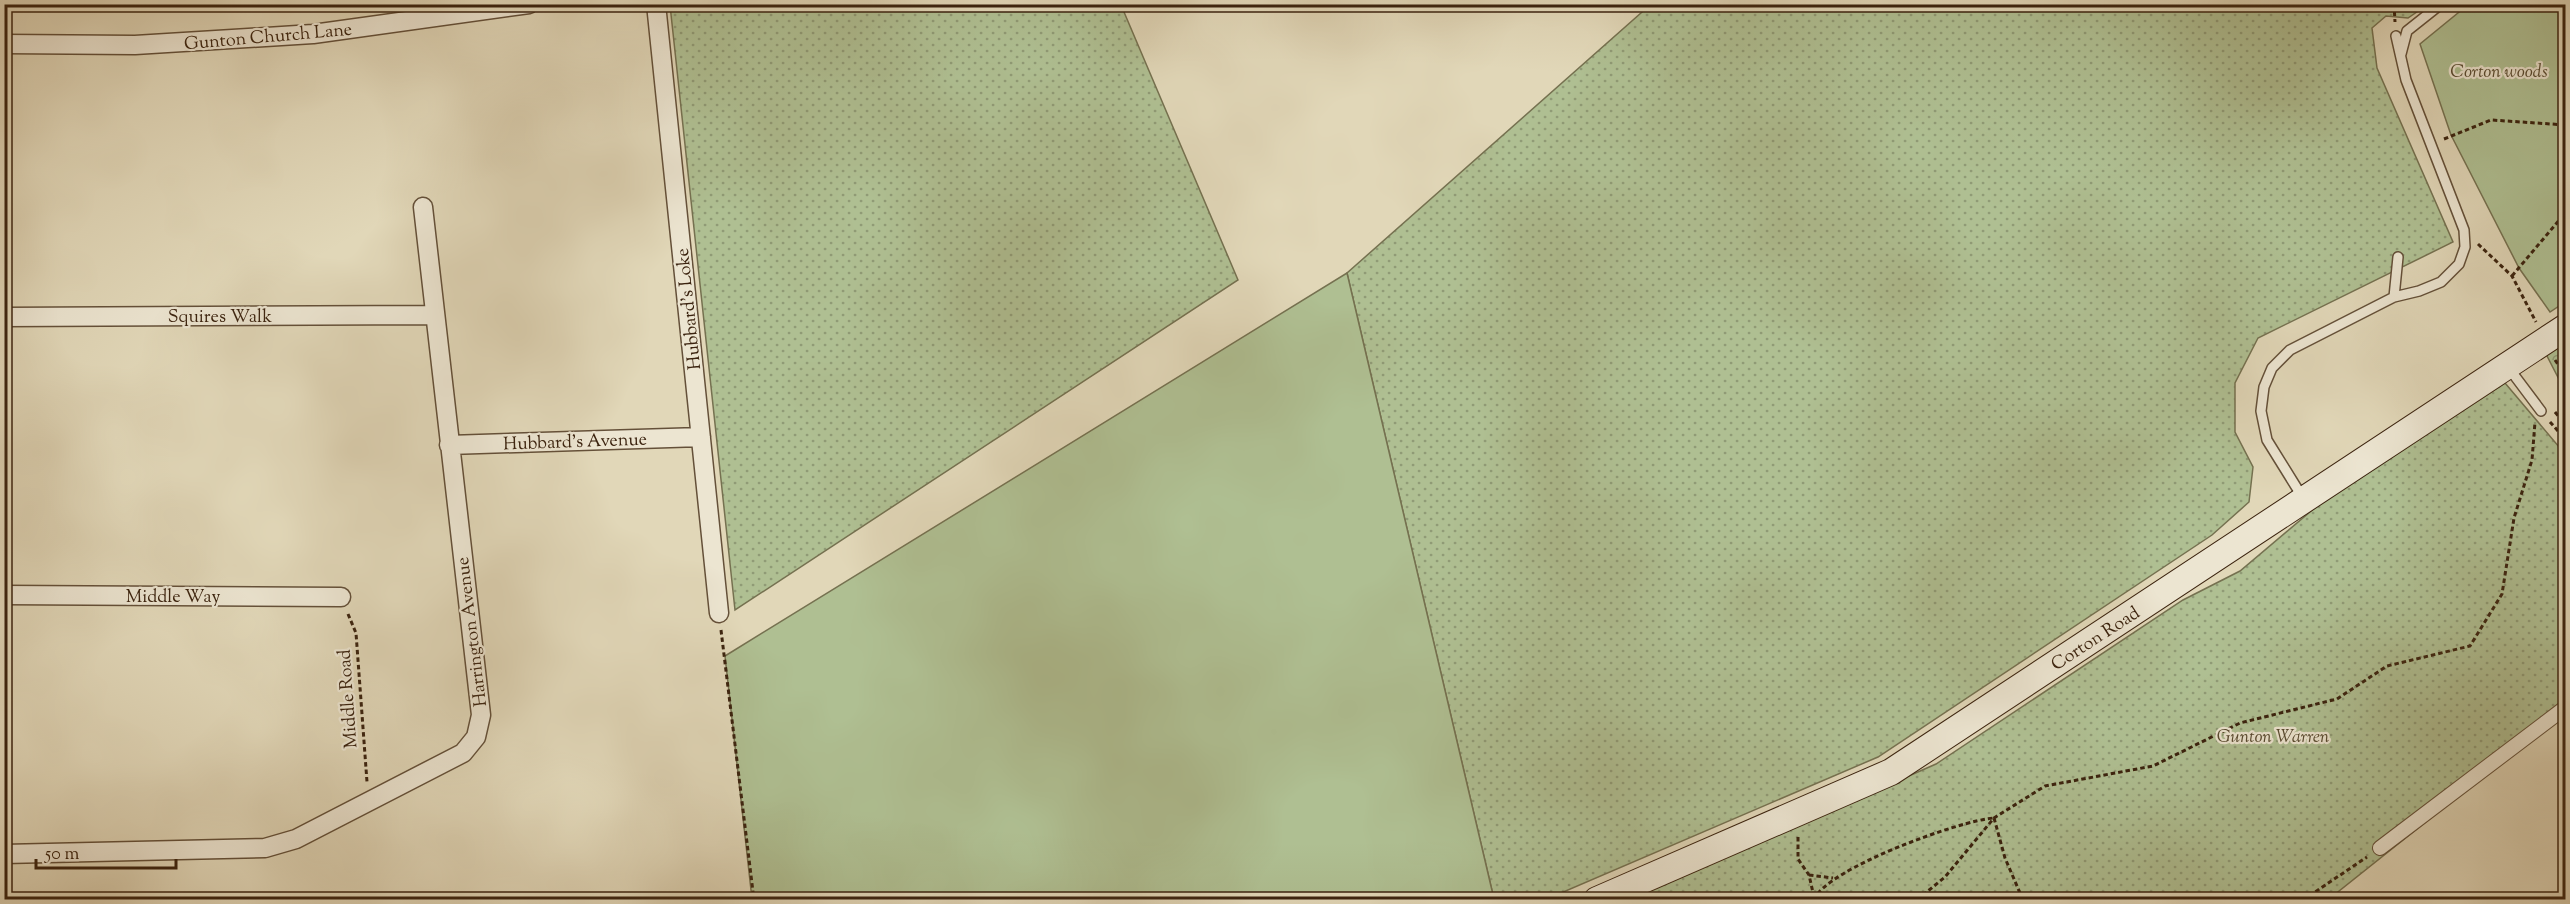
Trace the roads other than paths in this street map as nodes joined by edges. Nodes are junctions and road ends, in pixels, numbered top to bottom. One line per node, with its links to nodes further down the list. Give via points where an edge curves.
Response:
1 (530, 4): 5 (street, Gunton Church Lane, via 313,34 135,45)
2 (656, 4): 15 (street, Hubbard's Loke)
3 (2441, 4): 6 (lane, via 2407,31)
4 (2396, 36): 6 (lane)
5 (4, 44)
6 (2401, 57): 9 (lane, via 2406,80 2464,230 2465,247 2459,264 2441,282)
7 (423, 207): 10 (street, Harrington Avenue)
8 (2398, 257): 9 (lane)
9 (2394, 297): 17 (lane, via 2290,350 2272,368 2264,387 2261,411 2267,440)
10 (435, 315): 11 (street, Squires Walk); 16 (street, Harrington Avenue)
11 (4, 317)
12 (2565, 327): 13 (main road, Corton Road)
13 (2507, 365): 14 (lane); 17 (main road, Corton Road)
14 (2539, 408)
15 (701, 437): 16 (street, Hubbard's Avenue); 20 (street, Hubbard's Loke)
16 (449, 446): 23 (street, Harrington Avenue, via 481,715 476,737 463,753 296,839 265,848)
17 (2304, 499): 24 (main road, Corton Road, via 1891,772)
18 (4, 595): 19 (street, Middle Way)
19 (341, 597)
20 (719, 613)
21 (2565, 707): 22 (street)
22 (2380, 848)
23 (4, 854)
24 (1598, 900)

